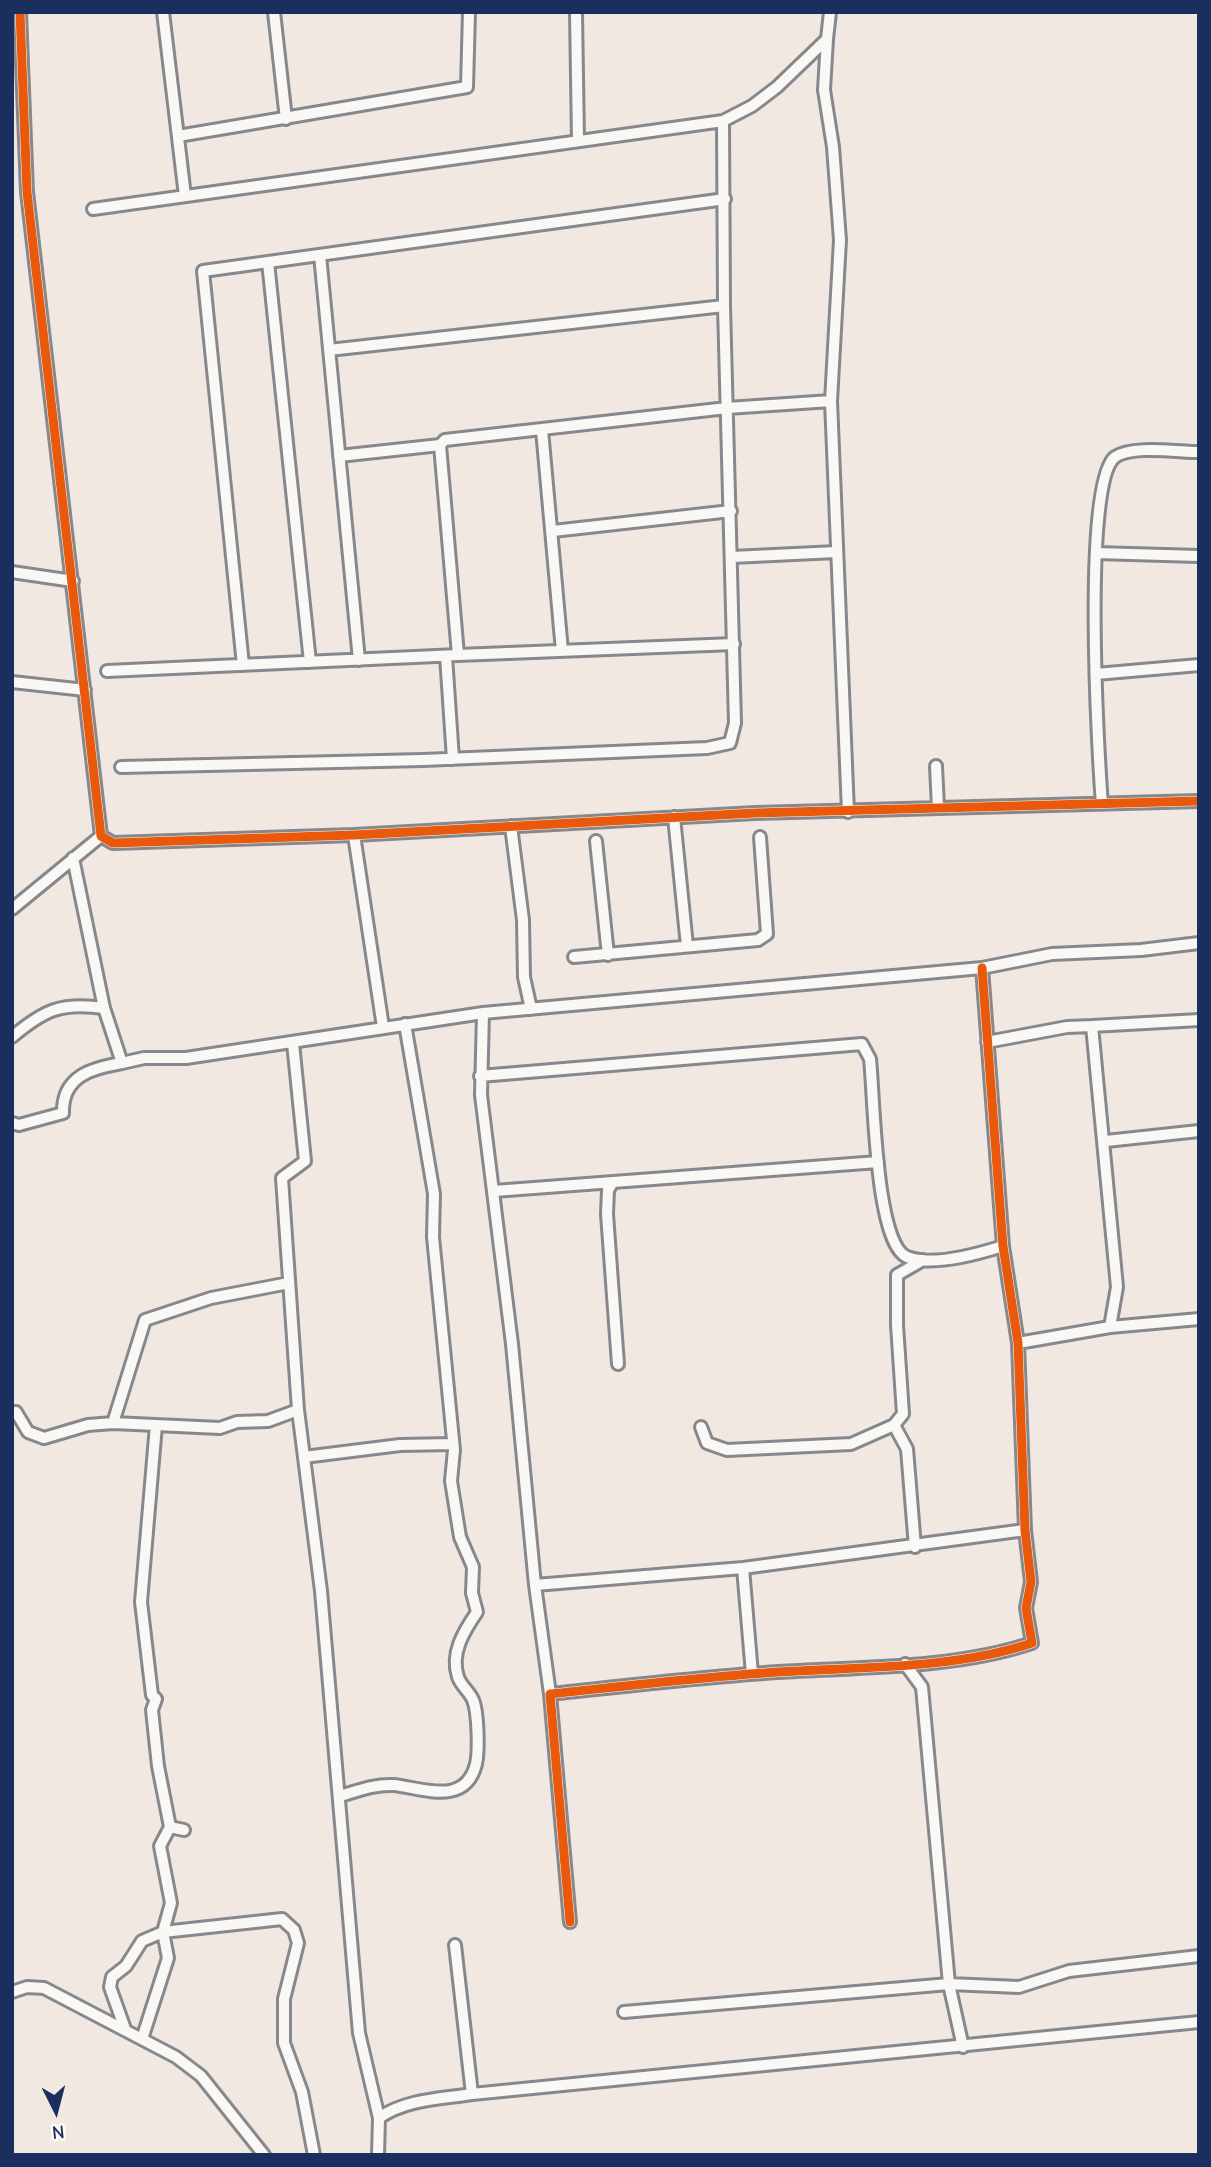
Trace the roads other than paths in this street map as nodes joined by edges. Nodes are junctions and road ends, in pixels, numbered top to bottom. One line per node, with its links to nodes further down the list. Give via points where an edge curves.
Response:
1 (20, 12): 8 (street)
2 (163, 12): 12 (street)
3 (274, 12): 10 (street)
4 (469, 12): 10 (street, via 467,88)
5 (576, 12): 13 (street)
6 (831, 12): 7 (street)
7 (827, 39): 11 (street, via 777,87); 21 (street, via 824,90 840,240)
8 (25, 113): 9 (street); 34 (street, via 27,192)
9 (12, 115)
10 (286, 119): 12 (street)
11 (723, 121): 13 (street); 15 (street)
12 (178, 136): 14 (street)
13 (578, 140): 14 (street)
14 (185, 196): 16 (street)
15 (725, 199): 17 (street); 19 (street)
16 (93, 209)
17 (320, 255): 18 (street); 20 (street)
18 (268, 262): 39 (street); 40 (street, via 203,271)
19 (724, 306): 20 (street); 22 (street)
20 (329, 350): 26 (street)
21 (831, 401): 22 (street); 29 (street)
22 (727, 408): 23 (street); 27 (street)
23 (542, 430): 24 (street, via 445,440); 28 (street)
24 (440, 445): 26 (street); 37 (street)
25 (1199, 452): 30 (street, via 1129,451 1109,463 1102,479)
26 (339, 456): 38 (street)
27 (731, 511): 28 (street); 32 (street)
28 (553, 531): 36 (street)
29 (836, 552): 32 (street); 52 (street)
30 (1096, 553): 31 (street); 43 (street)
31 (1199, 556)
32 (732, 557): 35 (street)
33 (12, 572): 34 (street)
34 (73, 581): 45 (street)
35 (734, 644): 36 (street); 46 (street, via 734,733 723,747)
36 (562, 651): 37 (street)
37 (452, 655): 38 (street); 46 (street)
38 (359, 660): 39 (street)
39 (310, 662): 40 (street)
40 (243, 665): 42 (street)
41 (1199, 665): 43 (street)
42 (107, 671)
43 (1096, 674): 50 (street)
44 (12, 682): 45 (street)
45 (85, 690): 56 (street)
46 (453, 759): 48 (street)
47 (936, 766): 51 (street)
48 (121, 767)
49 (1199, 801): 50 (street)
50 (1102, 804): 51 (street)
51 (939, 808): 52 (street)
52 (848, 812): 53 (street)
53 (674, 817): 54 (street); 62 (street)
54 (511, 826): 55 (street); 67 (street)
55 (354, 835): 56 (street, via 113,843); 72 (street)
56 (101, 836): 59 (street)
57 (760, 837): 62 (street, via 766,934 758,940)
58 (596, 841): 63 (street)
59 (73, 858): 60 (street); 66 (street)
60 (12, 909)
61 (1199, 943): 65 (street, via 1052,954)
62 (687, 946): 63 (street)
63 (608, 955): 64 (street)
64 (574, 957)
65 (982, 968): 67 (street); 75 (street)
66 (104, 1008): 73 (street, via 82,1005 40,1013); 76 (street)
67 (531, 1009): 68 (street)
68 (483, 1013): 70 (street); 77 (street)
69 (1199, 1020): 71 (street)
70 (405, 1024): 72 (street); 97 (street, via 434,1194 433,1237)
71 (1092, 1026): 75 (street); 80 (street)
72 (383, 1027): 74 (street)
73 (12, 1037)
74 (293, 1042): 76 (street); 86 (street, via 305,1161 282,1178)
75 (986, 1042): 84 (street)
76 (122, 1063): 78 (street, via 97,1067 73,1079 63,1113)
77 (480, 1076): 81 (street, via 862,1044 870,1059); 83 (street)
78 (12, 1123)
79 (1199, 1130): 80 (street)
80 (1105, 1141): 88 (street, via 1117,1287)
81 (878, 1162): 82 (street); 85 (street, via 887,1228 905,1257)
82 (613, 1182): 83 (street); 90 (street, via 607,1214)
83 (494, 1191): 102 (street)
84 (1003, 1246): 85 (street, via 969,1256); 89 (street)
85 (923, 1260): 94 (street, via 897,1275 903,1414)
86 (289, 1283): 91 (street); 93 (street, via 211,1298 145,1320)
87 (1199, 1319): 88 (street)
88 (1110, 1327): 89 (street)
89 (1018, 1343): 99 (street)
90 (618, 1364)
91 (298, 1410): 95 (street, via 268,1421 212,1429); 98 (street)
92 (12, 1412): 93 (street, via 28,1432 44,1438)
93 (113, 1423): 95 (street)
94 (894, 1425): 96 (street, via 851,1444 727,1450 707,1443); 100 (street, via 907,1449)
95 (156, 1426): 107 (street, via 141,1602 156,1699 152,1710 158,1766)
96 (701, 1427)
97 (453, 1444): 98 (street); 106 (street, via 451,1481 460,1537 473,1567 477,1612 457,1648 457,1676 473,1700 476,1767 465,1782 441,1793 393,1785)
98 (304, 1457): 106 (street)
99 (1025, 1530): 100 (street); 103 (street, via 1031,1582 1026,1608 1032,1643 1008,1651)
100 (915, 1546): 101 (street)
101 (743, 1568): 102 (street); 104 (street)
102 (535, 1585): 105 (street)
103 (905, 1664): 104 (street); 113 (street, via 922,1687)
104 (752, 1674): 105 (street)
105 (550, 1694): 109 (street)
106 (340, 1796): 121 (street, via 359,2033)
107 (170, 1827): 108 (street); 110 (street, via 160,1846 171,1903)
108 (184, 1830)
109 (569, 1922)
110 (163, 1932): 117 (street, via 142,1941 126,1966 112,1977 113,2000); 118 (street, via 168,1958); 123 (street, via 282,1919 294,1930 298,1943 284,1999 284,2043 302,2092)
111 (456, 1945): 120 (street)
112 (1199, 1956): 113 (street, via 1069,1971 1019,1987)
113 (949, 1984): 115 (street); 119 (street)
114 (12, 1992): 117 (street, via 44,1988)
115 (624, 2012)
116 (1199, 2022): 119 (street)
117 (125, 2029): 118 (street)
118 (142, 2039): 122 (street, via 201,2076)
119 (963, 2047): 120 (street)
120 (472, 2094): 121 (street, via 410,2104)
121 (379, 2118): 124 (street)
122 (264, 2155)
123 (314, 2155)
124 (376, 2155)

